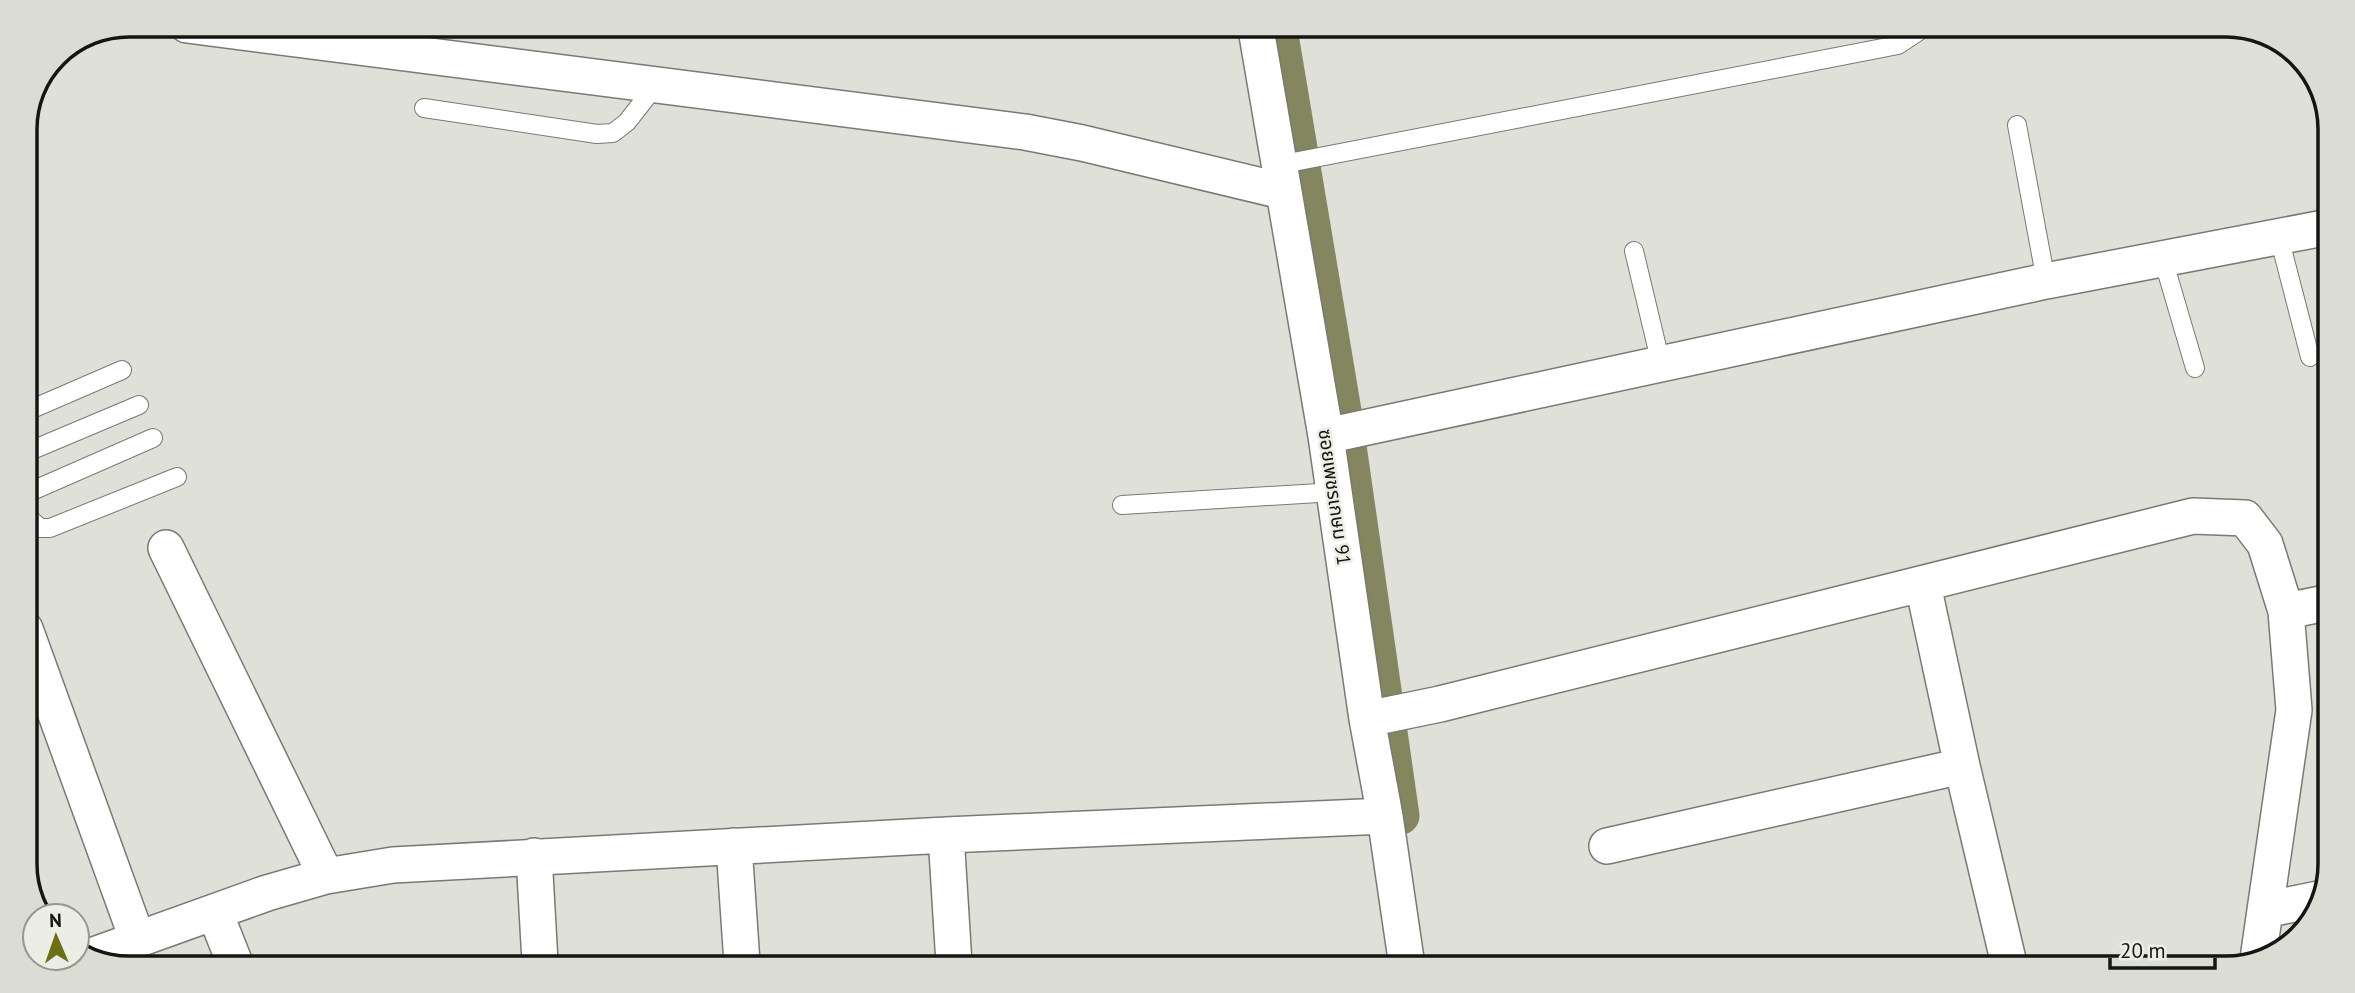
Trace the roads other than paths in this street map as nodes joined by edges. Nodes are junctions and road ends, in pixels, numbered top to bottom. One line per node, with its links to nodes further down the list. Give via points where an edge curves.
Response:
1 (281, 37): 4 (street)
2 (1257, 37): 7 (street, ซอยเพชรเกษม 91)
3 (1911, 37): 7 (lane, via 1898,46)
4 (656, 85): 5 (lane, via 627,122 613,132 597,134); 7 (street, via 1024,132)
5 (424, 108)
6 (2017, 124): 12 (lane)
7 (1280, 178): 19 (street, ซอยเพชรเกษม 91)
8 (2318, 229): 9 (street)
9 (2279, 237): 11 (street); 13 (lane)
10 (1634, 251): 14 (lane)
11 (2163, 258): 12 (street); 15 (lane)
12 (2046, 281): 14 (street)
13 (2310, 357)
14 (1661, 364): 19 (street)
15 (2195, 368)
16 (122, 370): 18 (lane)
17 (139, 405): 21 (lane)
18 (37, 407)
19 (1326, 436): 24 (street, ซอยเพชรเกษม 91)
20 (153, 438): 23 (lane)
21 (37, 448)
22 (177, 477): 26 (lane, via 50,528)
23 (37, 489)
24 (1335, 492): 25 (lane); 32 (street, ซอยเพชรเกษม 91)
25 (1122, 505)
26 (37, 525)
27 (166, 548): 39 (street)
28 (1923, 584): 30 (street, via 2193,516 2245,519 2265,544); 32 (street); 33 (street)
29 (2318, 605): 30 (street)
30 (2286, 611): 41 (street, via 2294,710)
31 (37, 662): 43 (street)
32 (1383, 716): 34 (street, ซอยเพชรเกษม 91)
33 (1962, 766): 37 (street); 51 (street)
34 (1385, 816): 35 (street); 50 (street, ซอยเพชรเกษม 91)
35 (946, 835): 36 (street); 49 (street)
36 (734, 846): 38 (street); 48 (street)
37 (1607, 846)
38 (534, 856): 39 (street, via 393,865); 47 (street)
39 (326, 876): 42 (street)
40 (2310, 901): 41 (street)
41 (2265, 910): 44 (street)
42 (215, 913): 43 (street); 46 (street)
43 (137, 939): 45 (street)
44 (2259, 950)
45 (103, 952)
46 (232, 956)
47 (540, 956)
48 (741, 956)
49 (954, 956)
50 (1406, 956)
51 (2007, 956)

